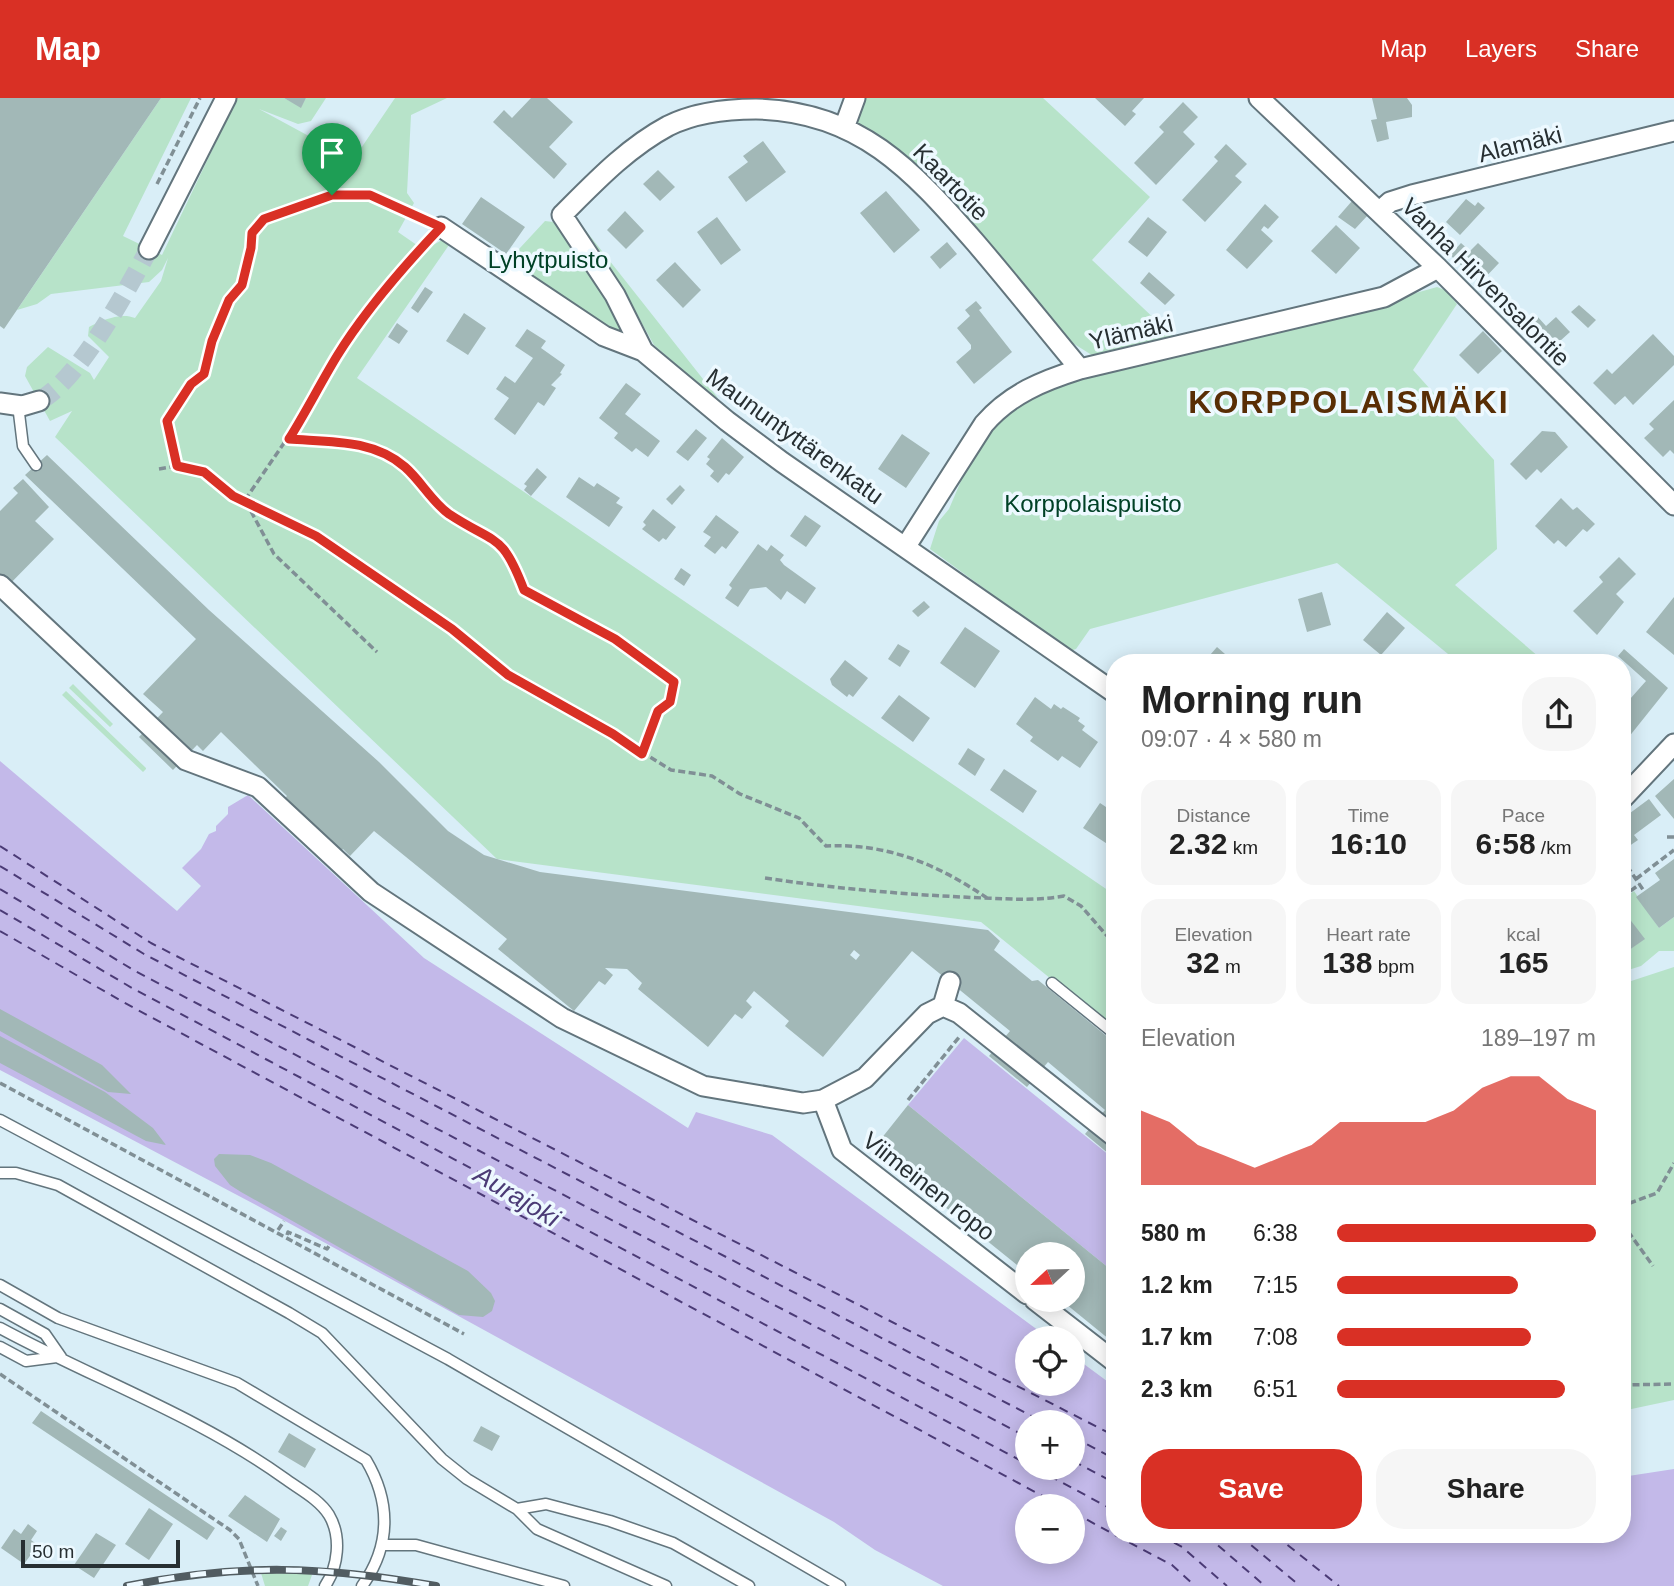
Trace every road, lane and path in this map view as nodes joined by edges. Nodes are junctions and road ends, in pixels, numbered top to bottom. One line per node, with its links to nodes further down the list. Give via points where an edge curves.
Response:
1 (200, 98): 7 (path)
2 (226, 98): 10 (street)
3 (855, 98): 5 (street)
4 (1259, 98): 8 (street, Vanha Hirvensalontie)
5 (844, 128): 12 (street, Kaartotie, via 770,109 726,110 693,117 637,145 562,215 615,295); 13 (street, Kaartotie, via 915,174)
6 (1674, 131): 8 (street, Alamäki, via 1412,195 1390,202)
7 (156, 187)
8 (1380, 211): 11 (street, Vanha Hirvensalontie)
9 (441, 227): 12 (street, Maununtyttärenkatu, via 604,336); 16 (path, via 397,272 344,346); 18 (path, via 370,195 332,195 264,219 252,233 242,285 229,300 204,374 191,384 167,421)
10 (149, 249)
11 (1438, 268): 13 (street, Ylämäki, via 1384,298); 21 (street, Vanha Hirvensalontie)
12 (643, 351): 22 (street, Maununtyttärenkatu, via 749,438)
13 (1080, 369): 22 (street, Ylämäki, via 1032,386 996,411)
14 (39, 401): 15 (street)
15 (9, 404): 17 (lane, via 20,439)
16 (289, 439): 20 (path); 27 (path, via 369,446 386,454 406,467 447,513 498,541 512,558 524,590 615,639 674,682 670,702 658,711)
17 (36, 465)
18 (177, 466): 19 (path); 20 (path, via 204,472)
19 (159, 469)
20 (245, 500): 24 (path, via 274,554); 27 (path, via 316,536 452,629 508,675)
21 (1674, 505)
22 (906, 546): 25 (street, Maununtyttärenkatu)
23 (0, 585): 46 (street, via 186,761 258,787 371,892 562,1018 702,1086 803,1102)
24 (377, 652)
25 (1106, 687)
26 (1674, 744): 28 (street)
27 (642, 754): 38 (path, via 671,770 712,776 740,794 799,818 826,846 853,845 920,860)
28 (1631, 789)
29 (1667, 837): 30 (path)
30 (1674, 837)
31 (1674, 850): 34 (path)
32 (1631, 872): 34 (path)
33 (765, 878): 38 (path, via 843,890)
34 (1636, 879): 35 (path)
35 (1640, 884): 36 (path); 37 (path)
36 (1631, 890)
37 (1644, 891)
38 (987, 898): 39 (path, via 1035,902 1064,896 1081,906)
39 (1106, 934)
40 (950, 982): 42 (street)
41 (1052, 983): 43 (lane)
42 (943, 1006): 46 (street, via 927,1014 865,1078); 49 (street, via 959,1013)
43 (1106, 1027)
44 (953, 1045): 47 (path)
45 (0, 1083): 54 (path)
46 (823, 1100): 60 (street, Viimeinen ropo, via 842,1150)
47 (908, 1100)
48 (0, 1120): 79 (lane, via 448,1359)
49 (1106, 1130)
50 (1674, 1163): 52 (path, via 1657,1192)
51 (0, 1173): 71 (lane, via 16,1172 58,1185 322,1333 442,1459)
52 (1631, 1203)
53 (284, 1221): 54 (path)
54 (278, 1230): 55 (path)
55 (287, 1235): 57 (path); 64 (path)
56 (1631, 1235): 58 (path)
57 (329, 1246)
58 (1653, 1266)
59 (0, 1285): 72 (lane, via 58,1318 237,1382 342,1443 366,1460 378,1480 384,1502)
60 (1015, 1285)
61 (0, 1308): 67 (lane, via 45,1334)
62 (1050, 1312): 66 (street)
63 (0, 1328): 67 (lane)
64 (464, 1334)
65 (0, 1347): 67 (lane, via 26,1361)
66 (1106, 1355)
67 (61, 1357): 74 (lane, via 253,1458 316,1502 329,1515 336,1540 335,1570)
68 (0, 1374): 73 (path, via 230,1530 239,1539)
69 (1674, 1384): 70 (path)
70 (1631, 1385)
71 (517, 1509): 77 (lane, via 537,1529); 78 (lane, via 546,1504 610,1521 673,1543)
72 (383, 1545): 75 (lane); 76 (lane, via 416,1545)
73 (258, 1586)
74 (325, 1586)
75 (362, 1586)
76 (564, 1586)
77 (666, 1586)
78 (749, 1586)
79 (839, 1586)

